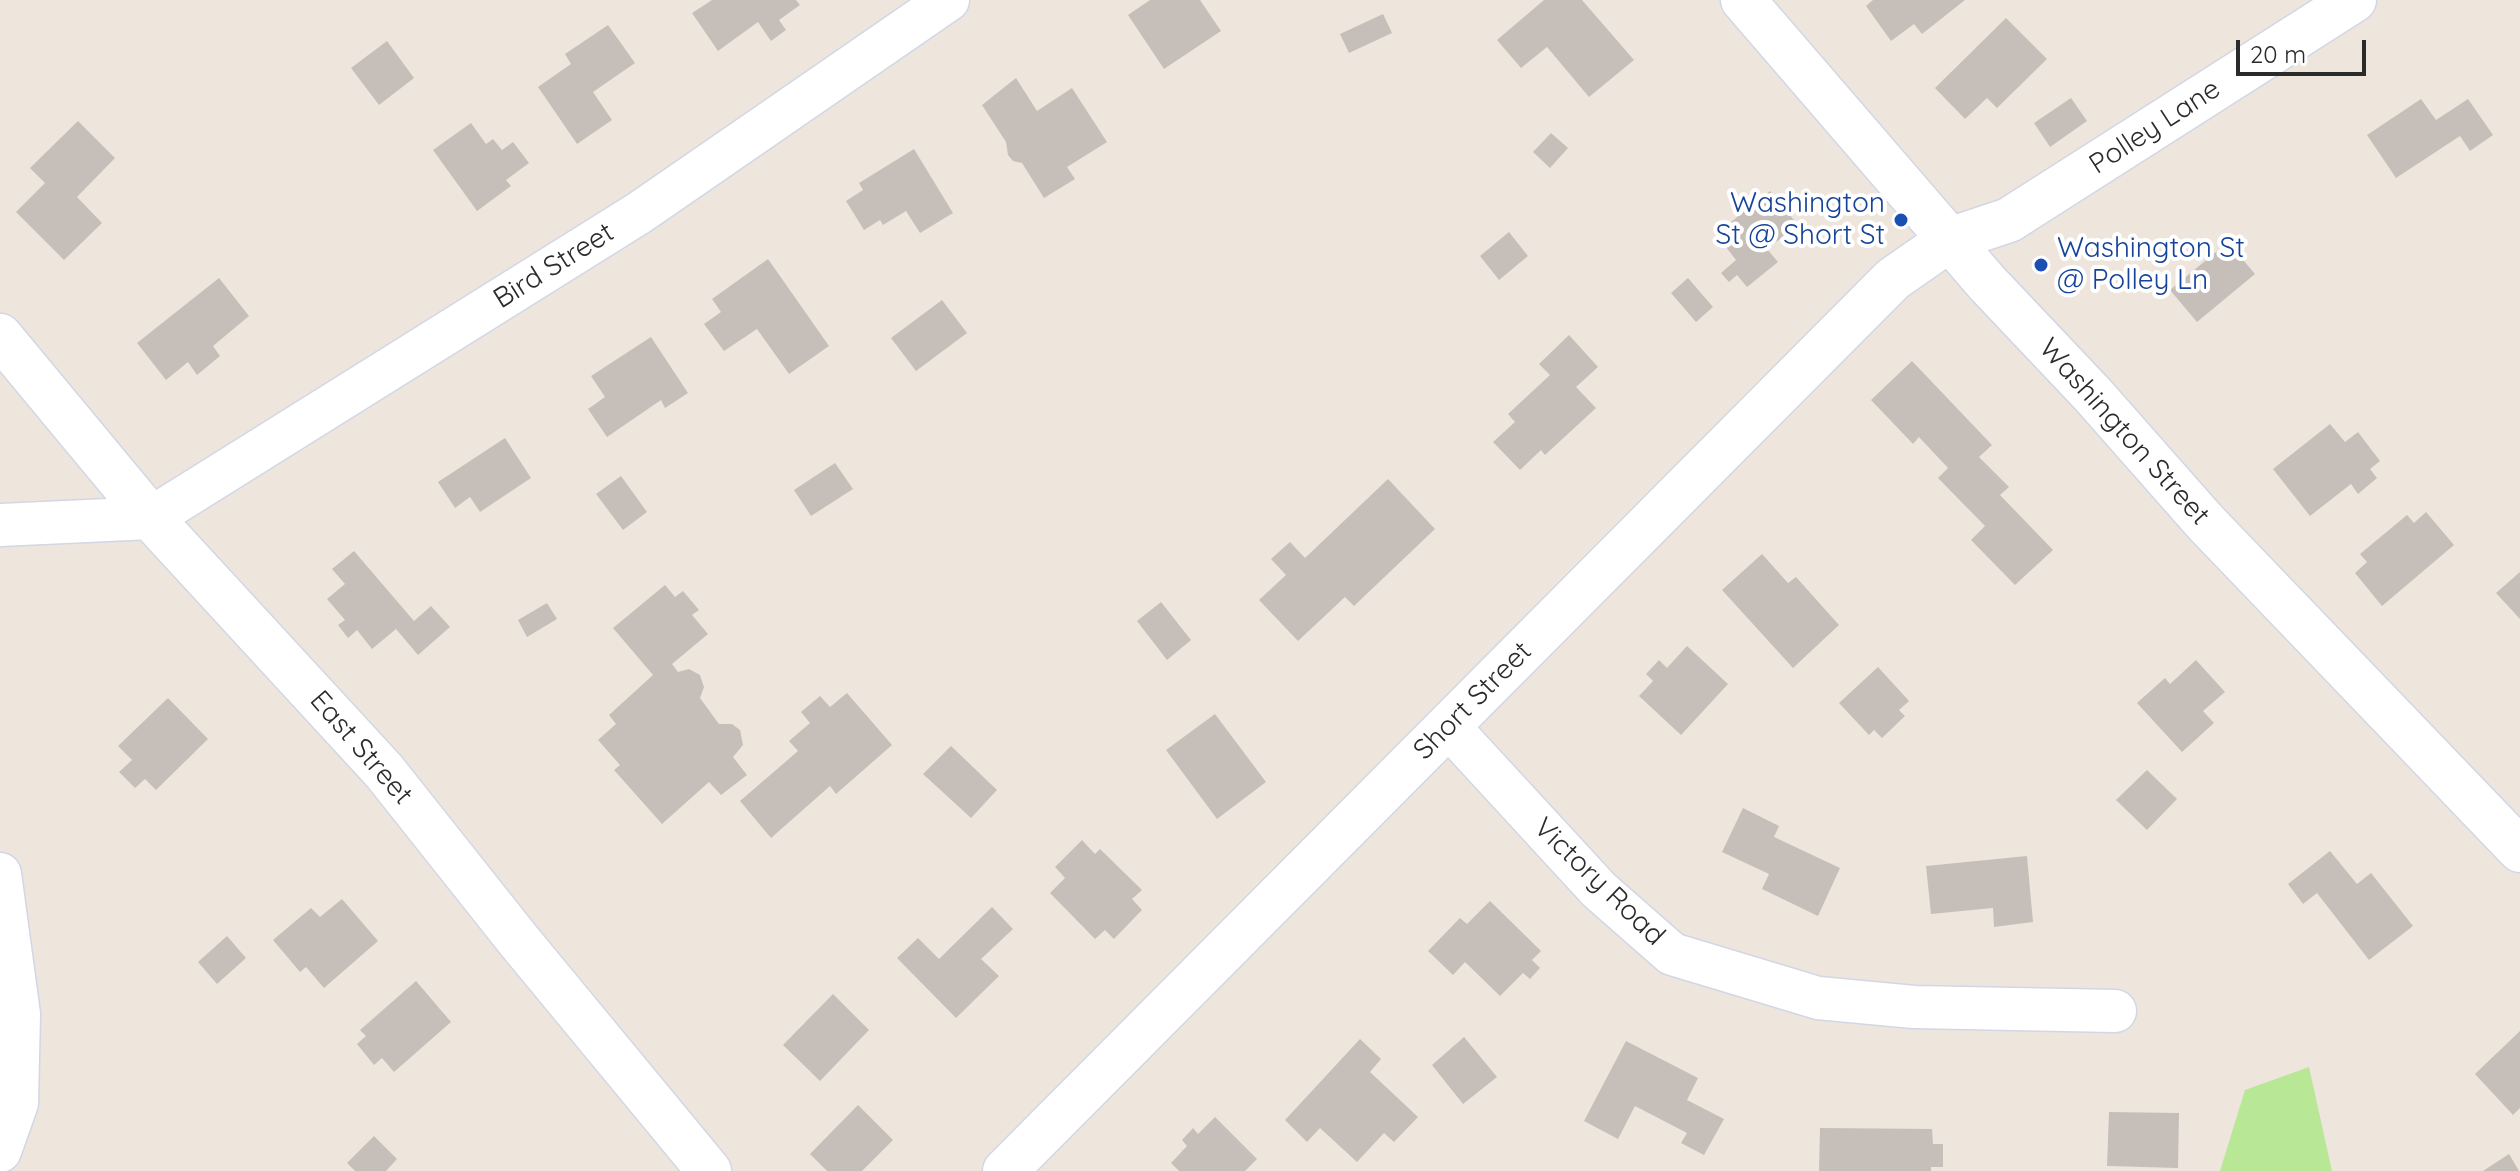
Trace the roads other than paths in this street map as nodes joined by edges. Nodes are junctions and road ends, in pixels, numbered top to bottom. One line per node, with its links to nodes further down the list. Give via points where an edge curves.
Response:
1 (948, 0): 6 (street, Bird Street, via 639,213)
2 (1743, 0): 4 (street, Washington Street)
3 (2354, 0): 4 (street, Polley Lane, via 2009,220)
4 (1949, 240): 8 (street, Short Street, via 1893,279); 9 (street, Washington Street, via 2205,522)
5 (0, 336): 6 (street, East Street)
6 (151, 518): 7 (street); 13 (street, East Street, via 384,771)
7 (0, 525)
8 (1448, 726): 11 (street, Victory Road, via 1599,890 1672,954 1818,998 1914,1007); 14 (street, Short Street)
9 (2520, 850)
10 (0, 874): 12 (street, via 19,1014 17,1103)
11 (2115, 1011)
12 (0, 1151)
13 (709, 1171)
14 (1005, 1171)

